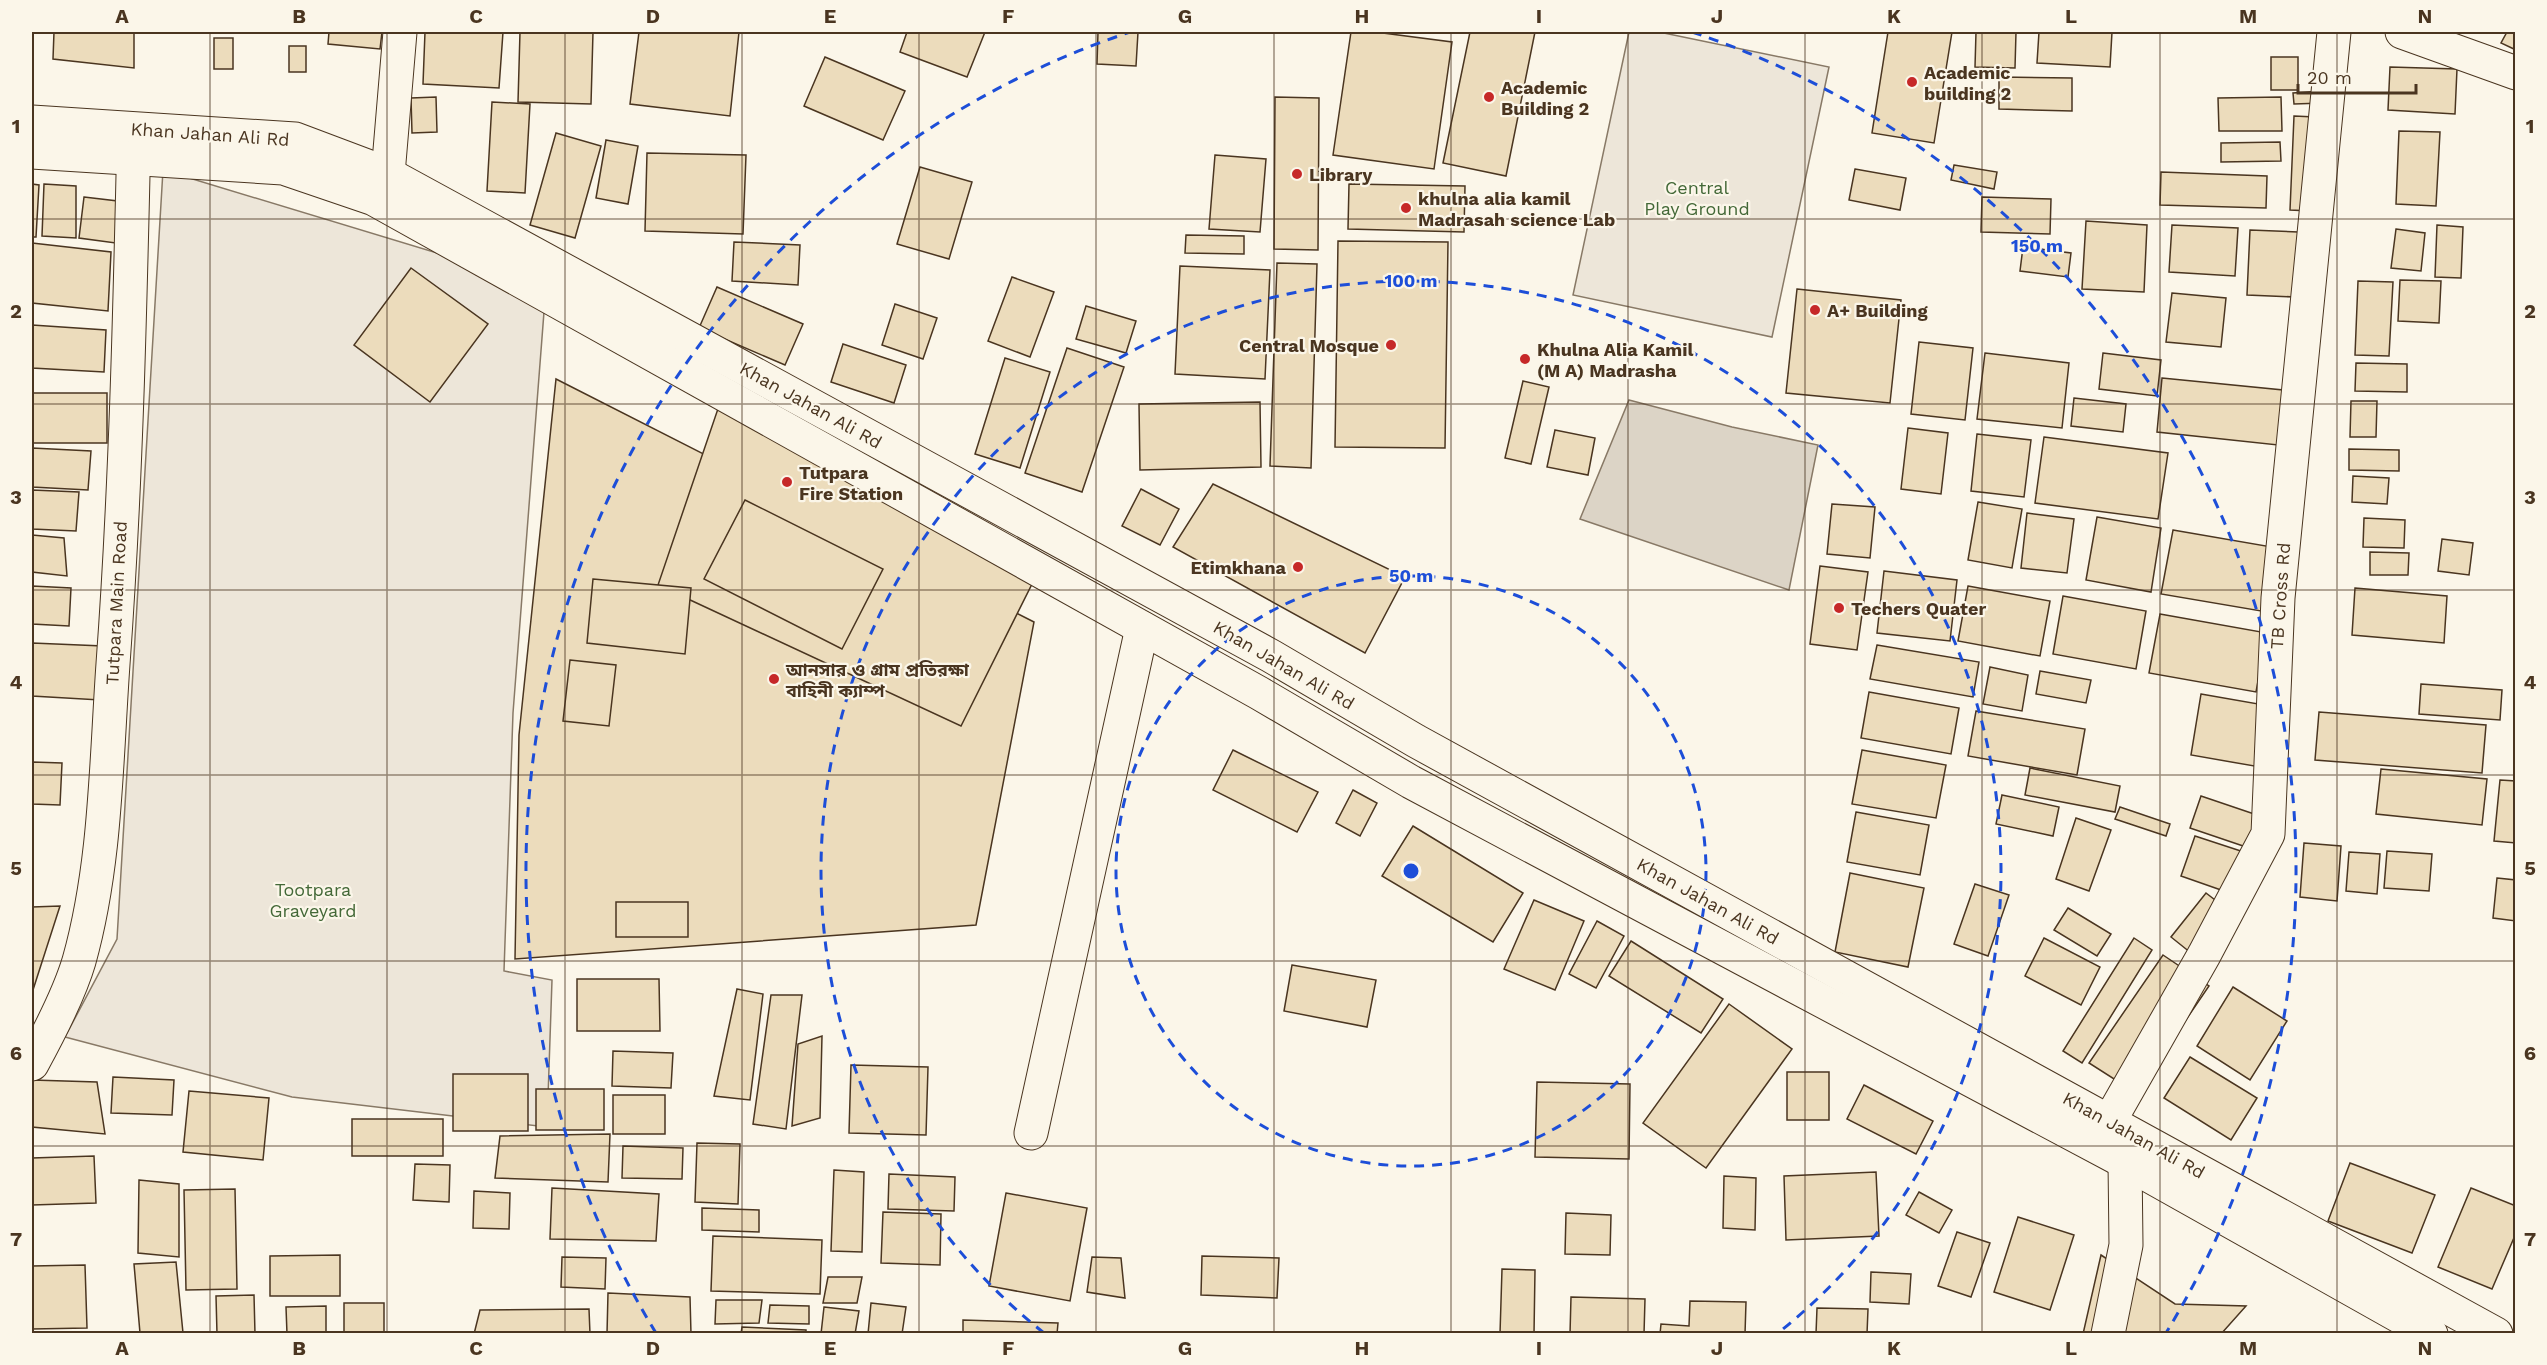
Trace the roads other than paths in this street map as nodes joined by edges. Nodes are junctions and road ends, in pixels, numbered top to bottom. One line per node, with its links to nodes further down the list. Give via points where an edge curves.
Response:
1 (400, 32): 8 (main road)
2 (2334, 32): 11 (main road, TB Cross Rd, via 2278,598 2268,834)
3 (2402, 32): 4 (main road)
4 (2516, 73)
5 (32, 122): 6 (main road, Khan Jahan Ali Rd)
6 (134, 143): 7 (main road, Khan Jahan Ali Rd); 8 (main road, Khan Jahan Ali Rd, via 295,139); 9 (main road, Khan Jahan Ali Rd, via 283,168 374,199); 10 (main road, Tutpara Main Road, via 117,615 99,869 79,962)
7 (32, 152)
8 (388, 174): 11 (main road, Khan Jahan Ali Rd, via 1271,656 1426,746)
9 (1142, 628): 12 (main road); 13 (main road, Khan Jahan Ali Rd, via 1411,782)
10 (32, 1064)
11 (2109, 1122): 13 (main road); 16 (main road, Khan Jahan Ali Rd)
12 (1031, 1133)
13 (2125, 1162): 14 (main road, via 2126,1245); 15 (main road, Khan Jahan Ali Rd)
14 (2108, 1334)
15 (2431, 1334)
16 (2496, 1334)

